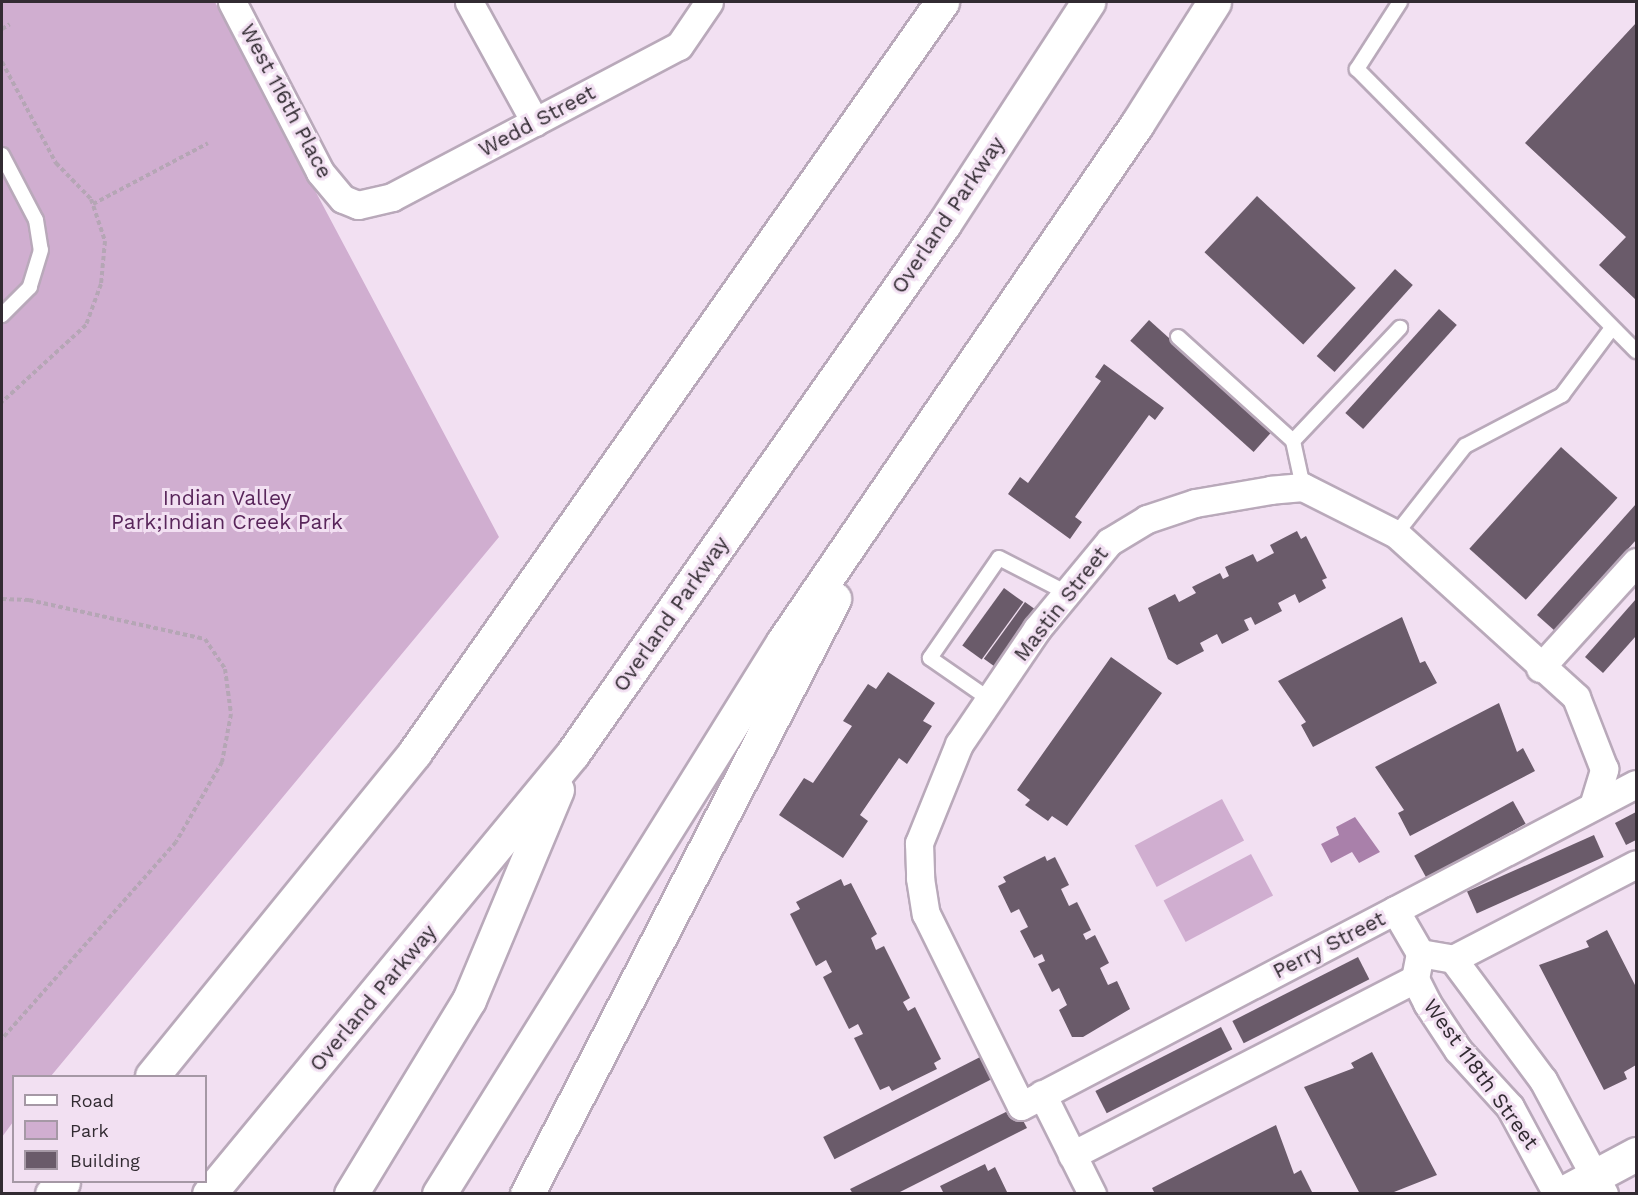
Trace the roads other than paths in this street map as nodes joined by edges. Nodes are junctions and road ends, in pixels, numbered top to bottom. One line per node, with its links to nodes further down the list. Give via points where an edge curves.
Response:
1 (232, 2): 10 (street, West 116th Place, via 320,172)
2 (469, 2): 8 (street)
3 (709, 2): 8 (street, Wedd Street, via 679,46)
4 (942, 2): 32 (main road, via 415,752)
5 (1088, 2): 24 (main road, Overland Parkway, via 944,224)
6 (1214, 2): 17 (main road)
7 (1400, 2): 13 (lane, via 1357,69)
8 (535, 122): 10 (street, Wedd Street, via 392,197 358,205)
9 (2, 155): 11 (lane, via 36,220 41,250 30,287)
10 (343, 200)
11 (2, 315)
12 (1400, 328): 16 (lane)
13 (1612, 328): 15 (lane); 19 (lane, via 1562,395 1466,446)
14 (1178, 337): 16 (lane)
15 (1636, 351)
16 (1293, 441): 18 (lane)
17 (898, 475): 39 (main road, via 714,749); 40 (main road)
18 (1303, 488): 19 (street); 21 (street, Mastin Street, via 1195,503 1147,519 1109,542)
19 (1396, 534): 22 (street)
20 (1636, 562): 22 (street)
21 (1067, 593): 23 (street, Mastin Street); 23 (lane, via 999,558 930,658)
22 (1540, 668): 26 (street, via 1576,697 1604,769)
23 (989, 699): 33 (street, Mastin Street, via 958,744 919,843 920,878 926,914)
24 (573, 753): 37 (main road, Overland Parkway); 38 (main road, via 469,1000)
25 (1636, 784): 26 (street, Perry Street)
26 (1593, 806): 28 (street, Perry Street)
27 (1636, 864): 30 (street)
28 (1395, 910): 29 (street); 33 (street, Perry Street)
29 (1420, 953): 30 (street); 31 (street, West 118th Street)
30 (1453, 959): 36 (street, West 118th Street, via 1543,1080)
31 (1415, 980): 35 (street); 42 (street, West 118th Street, via 1458,1050 1486,1077 1532,1140)
32 (154, 1075)
33 (1031, 1100): 35 (street, Mastin Street)
34 (1636, 1154): 36 (main road)
35 (1072, 1155): 41 (street, Mastin Street)
36 (1599, 1185): 42 (main road)
37 (209, 1194)
38 (351, 1194)
39 (439, 1194)
40 (527, 1194)
41 (1092, 1194)
42 (1559, 1194)

